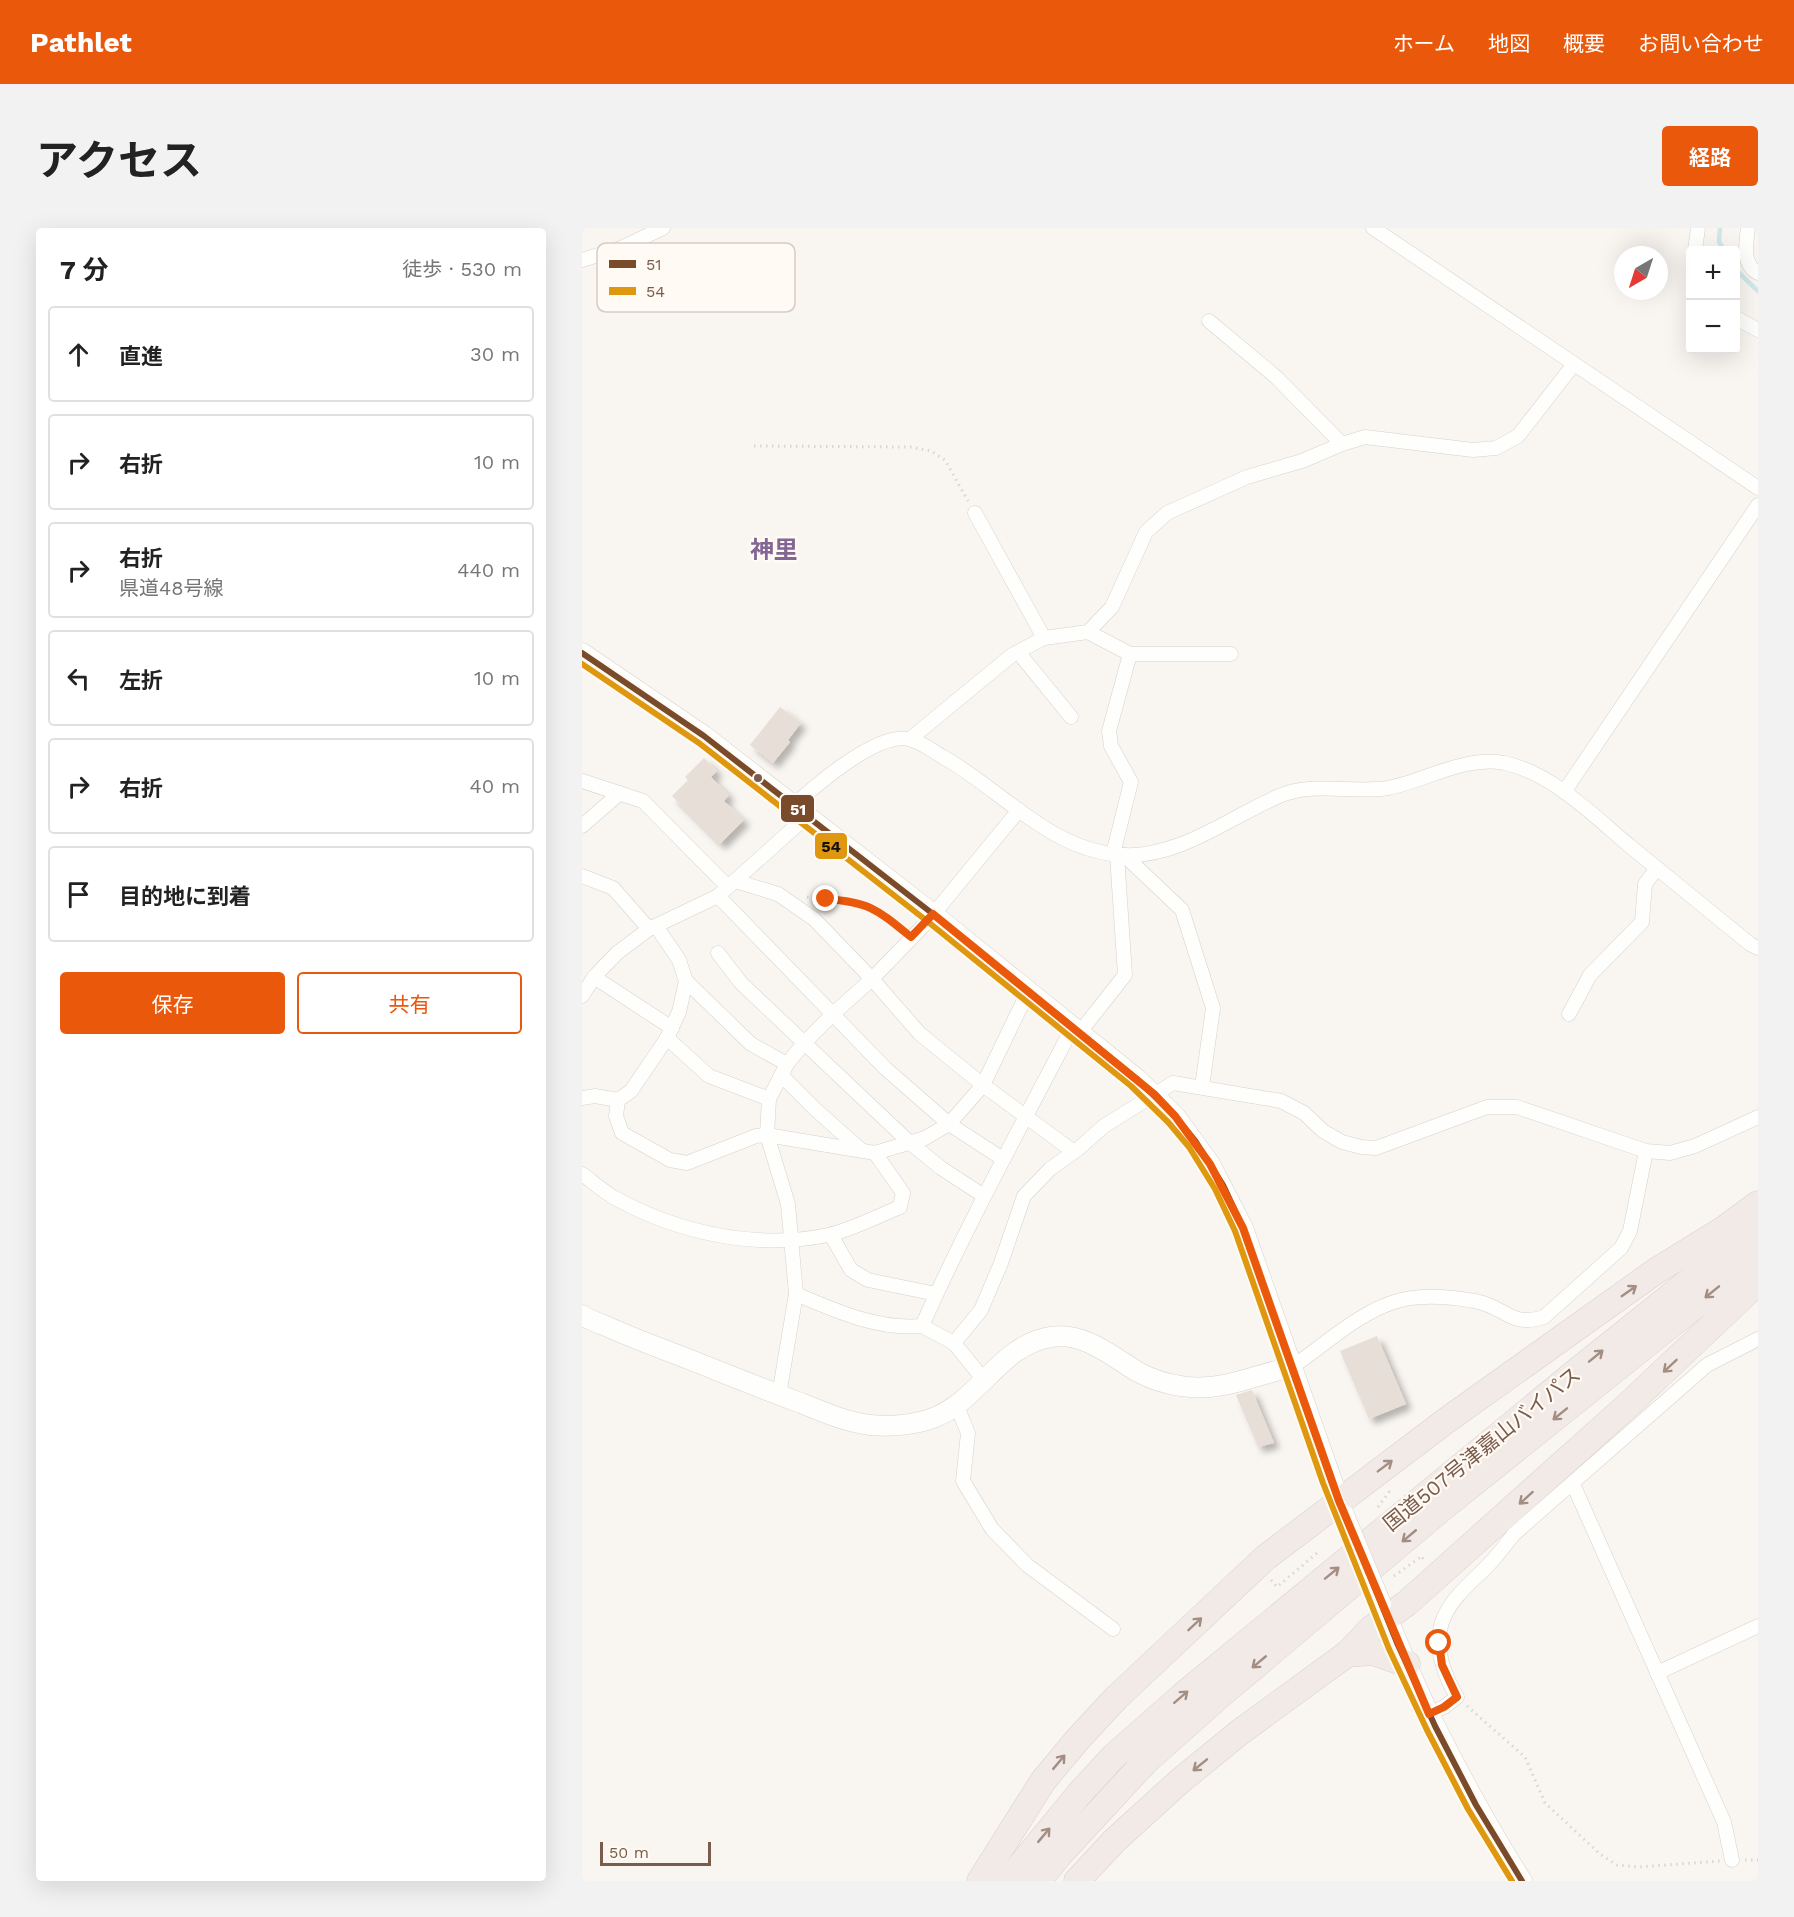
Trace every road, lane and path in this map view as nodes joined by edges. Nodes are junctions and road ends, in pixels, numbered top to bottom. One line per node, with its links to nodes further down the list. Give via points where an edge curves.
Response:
1 (663, 228): 5 (street)
2 (1373, 228): 13 (street)
3 (1698, 228): 6 (street)
4 (1749, 228): 9 (street, via 1747,258 1752,270)
5 (632, 243)
6 (1696, 246)
7 (597, 256): 8 (street)
8 (582, 261)
9 (1758, 273)
10 (1740, 320): 12 (street)
11 (1209, 321): 14 (street, via 1276,377)
12 (1758, 330)
13 (1574, 364): 14 (street, via 1518,436 1496,448 1473,450 1365,437); 16 (street)
14 (1342, 444): 19 (street, via 1247,477 1167,513 1146,532 1112,607)
15 (754, 446): 18 (path, via 911,447 932,451 945,460)
16 (1758, 488)
17 (1758, 505): 28 (street)
18 (975, 513): 20 (street)
19 (1088, 632): 20 (street); 23 (street)
20 (1044, 639): 21 (street)
21 (1018, 652): 25 (street); 26 (street)
22 (582, 653): 31 (main road, via 704,736)
23 (1130, 654): 24 (street); 33 (street, via 1108,731 1110,746 1131,782)
24 (1232, 654)
25 (1071, 717)
26 (910, 739): 30 (street, via 963,768); 31 (street, via 894,739 839,767)
27 (582, 781): 29 (street)
28 (1564, 792): 33 (street, via 1528,771 1504,762 1484,761 1385,788 1304,788 1193,840 1138,856); 34 (street)
29 (620, 793): 32 (street); 36 (street, via 643,801)
30 (1019, 810): 33 (street, via 1058,836 1091,850); 38 (street)
31 (800, 811): 36 (street); 38 (main road)
32 (582, 826)
33 (1118, 855): 51 (street, via 1125,975); 56 (street, via 1182,910 1213,1008)
34 (1657, 868): 42 (street); 50 (street, via 1645,884 1642,922 1590,975)
35 (582, 876): 39 (street, via 613,888)
36 (727, 888): 37 (street); 39 (street); 49 (street)
37 (778, 894): 41 (path, via 869,906); 45 (street, via 814,919)
38 (933, 914): 41 (street); 47 (main road)
39 (653, 927): 44 (street, via 617,953); 46 (street, via 679,960)
40 (1758, 931): 42 (street)
41 (911, 937): 45 (street)
42 (1754, 946)
43 (718, 953): 53 (street, via 741,983)
44 (594, 977): 48 (street); 52 (street)
45 (872, 979): 49 (street); 55 (street, via 920,1034)
46 (686, 981): 52 (street, via 680,1012); 54 (street)
47 (1031, 992): 51 (main road); 55 (street)
48 (582, 996)
49 (833, 1014): 53 (street); 63 (street, via 885,1068)
50 (1569, 1014)
51 (1077, 1030): 57 (main road); 61 (street, via 1068,1036)
52 (669, 1033): 59 (street, via 709,1076); 60 (street, via 632,1091)
53 (804, 1043): 54 (street); 65 (street)
54 (784, 1070): 59 (street); 66 (street, via 815,1109)
55 (983, 1085): 61 (street); 63 (street)
56 (1202, 1087): 57 (street, via 1173,1083); 67 (street, via 1281,1101 1342,1142 1361,1147 1377,1148 1487,1107 1517,1107)
57 (1154, 1094): 68 (street, via 1104,1126); 84 (main road, via 1196,1142 1223,1185 1243,1228)
58 (582, 1098): 60 (street)
59 (769, 1099): 64 (street)
60 (618, 1100): 64 (street, via 615,1116 622,1132 670,1160 687,1162 756,1136)
61 (1026, 1117): 68 (street); 69 (street)
62 (1758, 1117): 67 (street, via 1695,1146 1670,1153)
63 (949, 1124): 65 (street); 69 (street)
64 (767, 1136): 66 (street); 75 (street, via 788,1204)
65 (909, 1142): 66 (street); 71 (street)
66 (868, 1151): 74 (street, via 903,1193 900,1207)
67 (1646, 1151): 84 (street, via 1630,1231 1621,1248 1544,1317 1529,1322 1515,1319 1476,1301 1430,1296 1402,1299 1370,1313)
68 (1074, 1152): 83 (street, via 1050,1169 1024,1196 981,1310)
69 (1003, 1159): 71 (street)
70 (582, 1174): 75 (street, via 615,1198 673,1225 722,1236)
71 (984, 1196): 79 (street)
72 (1758, 1204): 89 (highway, one-way to 72, via 1568,1334)
73 (1758, 1226): 100 (highway, 国道507号津嘉山バイパス, one-way to 73, via 1114,1756 1182,1696)
74 (831, 1235): 75 (street); 79 (street, via 851,1270 868,1280)
75 (791, 1241): 78 (street)
76 (1758, 1255): 101 (highway, 国道507号津嘉山バイパス, one-way to 101, via 1441,1509 1218,1697 1145,1762)
77 (1758, 1282): 90 (highway, one-way to 90, via 1407,1604)
78 (795, 1294): 81 (street, via 846,1315 901,1328); 86 (street)
79 (936, 1294): 81 (street)
80 (582, 1314): 86 (main road, via 625,1335)
81 (922, 1326): 83 (street)
82 (1758, 1339): 88 (street, via 1707,1365)
83 (954, 1343): 85 (street)
84 (1292, 1367): 85 (main road, via 1226,1386 1179,1386 1139,1372 1089,1342 1052,1336 1029,1343); 89 (main road)
85 (984, 1380): 87 (main road)
86 (779, 1395): 87 (main road, via 841,1419 871,1425 932,1419)
87 (956, 1404): 92 (street, via 968,1433 963,1481 992,1529 1027,1565)
88 (1573, 1484): 95 (street); 96 (street, via 1514,1534 1444,1617 1439,1643 1442,1665)
89 (1341, 1508): 90 (main road, bridge); 99 (highway, one-way to 89, via 1043,1781 1116,1698 1265,1558)
90 (1384, 1611): 93 (highway); 94 (main road)
91 (1758, 1626): 95 (street)
92 (1113, 1629)
93 (1347, 1654): 94 (highway, via 1373,1652); 102 (highway, one-way to 102, via 1240,1731 1180,1781)
94 (1407, 1664): 97 (main road)
95 (1657, 1674): 98 (street, via 1724,1822)
96 (1457, 1697): 97 (street); 98 (path, via 1525,1757 1545,1803 1617,1865)
97 (1429, 1714): 103 (main road, via 1485,1821)
98 (1732, 1860)
99 (980, 1881)
100 (1008, 1881)
101 (1038, 1881)
102 (1077, 1881)
103 (1522, 1881)

